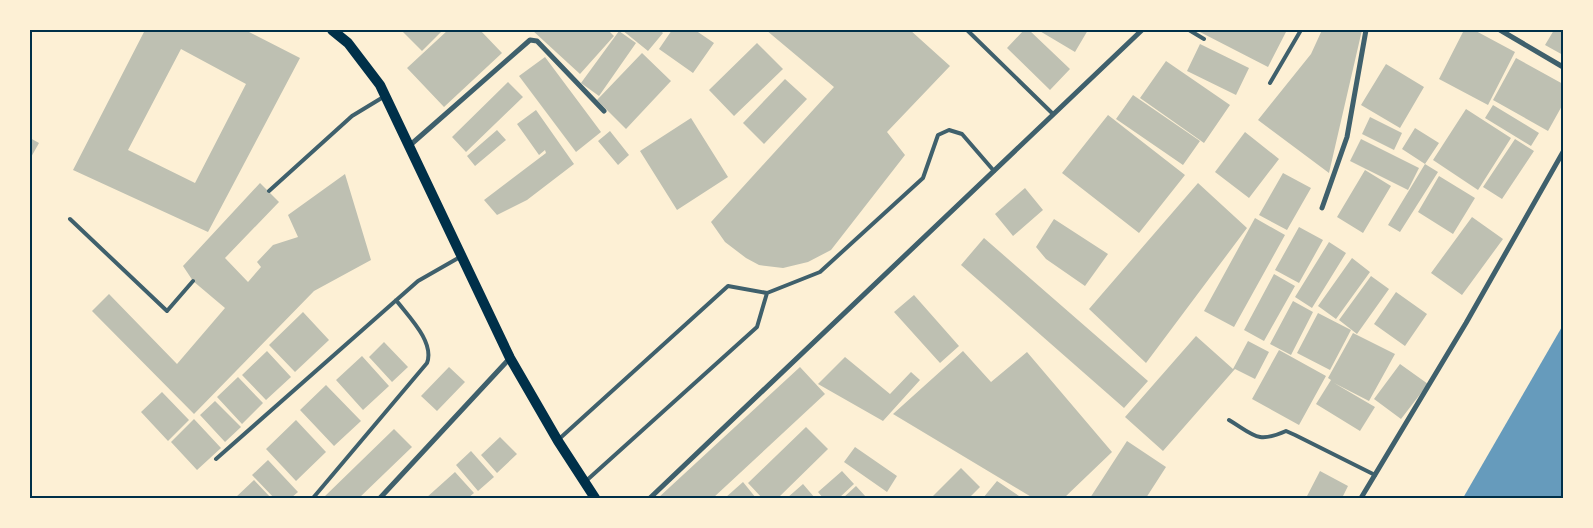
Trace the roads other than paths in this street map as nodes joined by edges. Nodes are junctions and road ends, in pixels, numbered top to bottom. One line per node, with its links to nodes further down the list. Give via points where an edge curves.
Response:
1 (332, 30): 11 (main road, via 348,43)
2 (967, 30): 13 (lane)
3 (1142, 30): 13 (street)
4 (1189, 30): 8 (lane)
5 (1301, 30): 10 (lane)
6 (1366, 30): 18 (street, via 1347,137)
7 (1500, 30): 9 (street)
8 (1204, 39)
9 (1563, 67)
10 (1270, 82)
11 (385, 96): 14 (main road); 17 (lane, via 352,116)
12 (604, 112): 14 (street, via 537,41 530,40)
13 (1053, 114): 16 (street)
14 (408, 147): 20 (main road)
15 (1563, 152): 28 (street, via 1462,330)
16 (994, 170): 22 (lane, via 962,134 949,130 938,135 922,178 820,272); 33 (street)
17 (269, 191)
18 (1322, 208)
19 (70, 219): 21 (lane, via 167,311)
20 (460, 257): 23 (lane, via 418,281); 24 (main road)
21 (194, 281)
22 (767, 294): 26 (lane, via 728,286); 29 (lane, via 757,328)
23 (396, 300): 27 (lane); 30 (lane, via 426,343 430,356 343,466)
24 (510, 358): 26 (main road); 31 (street)
25 (1229, 420): 28 (lane, via 1260,438 1286,431)
26 (558, 441): 29 (main road)
27 (216, 459)
28 (1374, 475): 34 (street)
29 (584, 482): 32 (main road)
30 (313, 498)
31 (380, 498)
32 (594, 498)
33 (650, 498)
34 (1361, 498)

